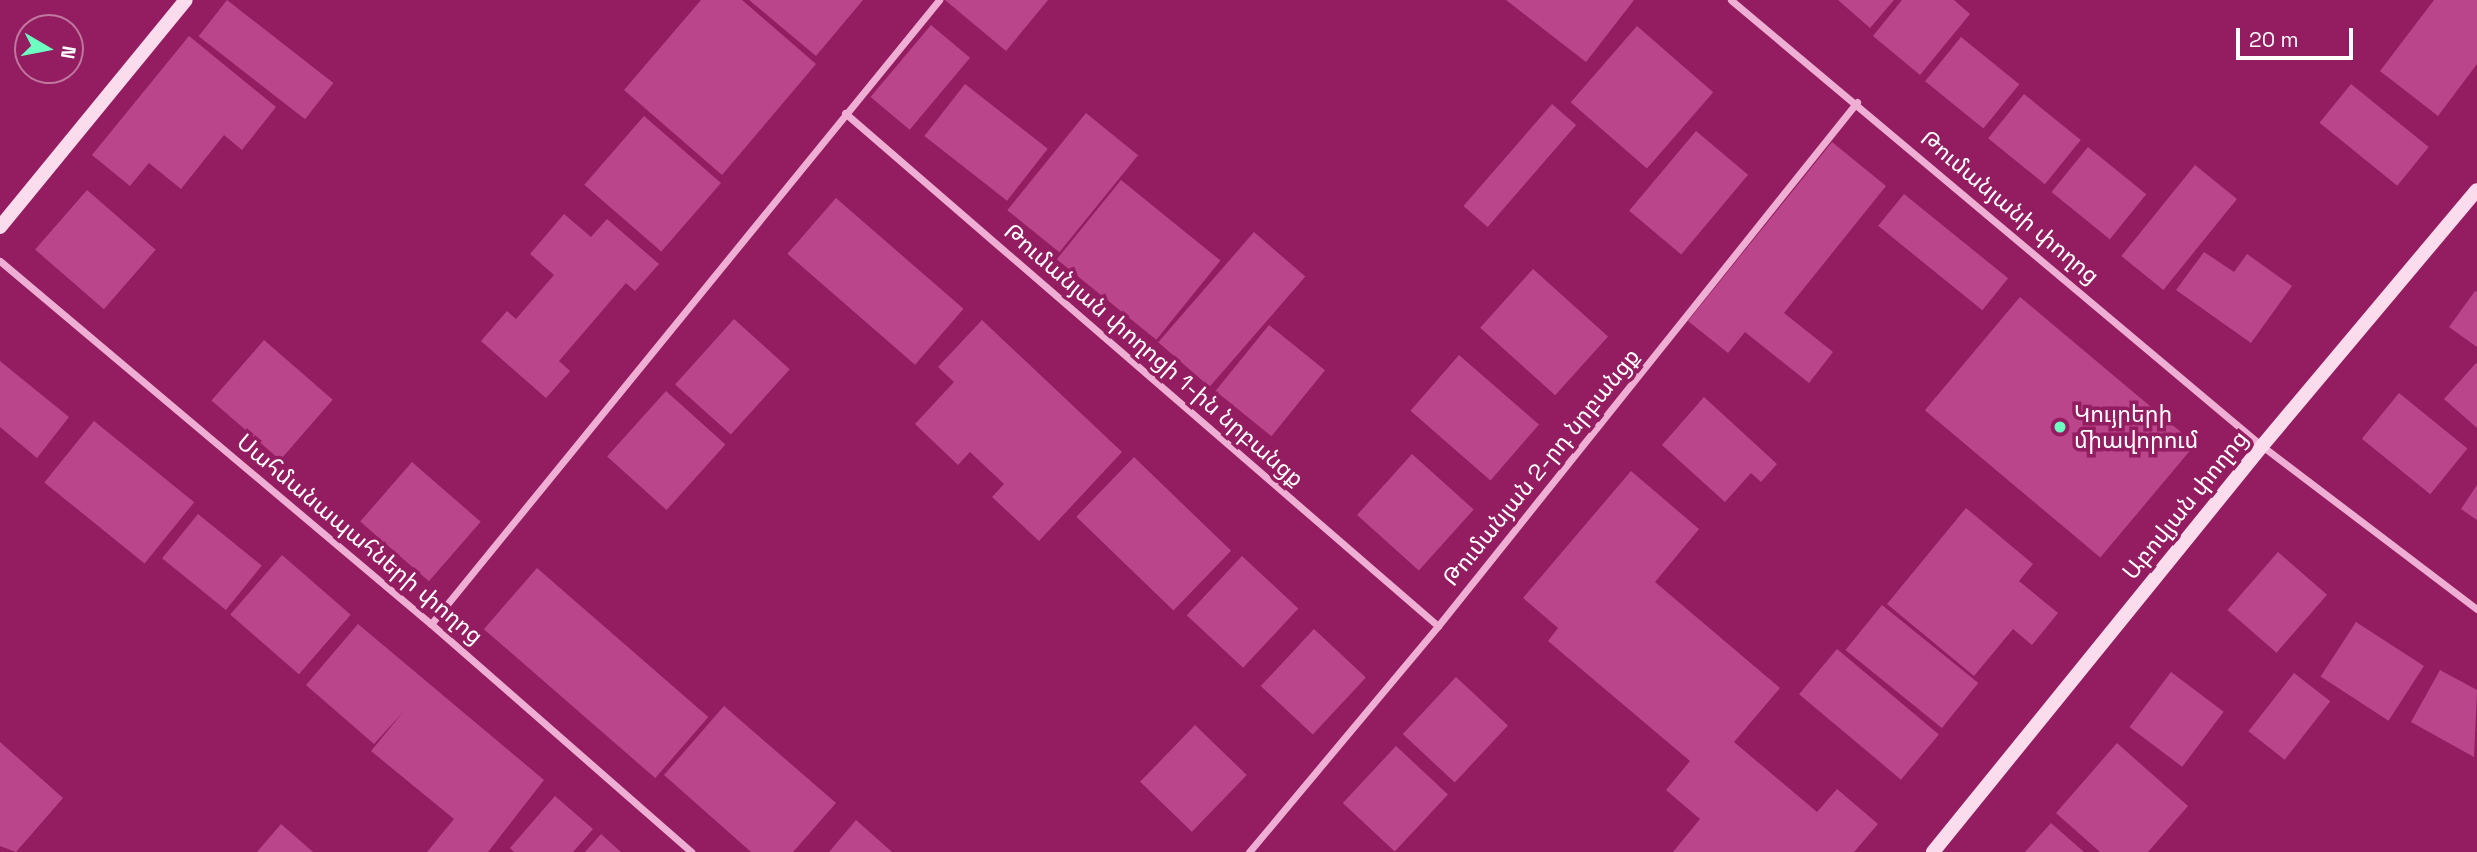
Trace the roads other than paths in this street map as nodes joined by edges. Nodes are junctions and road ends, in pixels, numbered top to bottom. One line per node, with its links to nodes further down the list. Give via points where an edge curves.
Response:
1 (186, 0): 7 (main road)
2 (939, 0): 5 (street)
3 (1731, 0): 4 (street, Թումանյանի փողոց)
4 (1857, 102): 9 (street, Թումանյանի փողոց); 12 (street, Թումանյան 2-րդ նրբանցք)
5 (845, 113): 11 (street); 12 (street, Թումանյան փողոցի 1-ին նրբանցք)
6 (2477, 190): 9 (main road, Աբովյան փողոց)
7 (0, 227)
8 (0, 261): 11 (street, Սահմանապահների փողոց)
9 (2262, 446): 10 (street, Թումանյանի փողոց); 15 (main road, Աբովյան փողոց)
10 (2477, 609)
11 (431, 624): 13 (street, Սահմանապահների փողոց)
12 (1438, 626): 14 (street, Թումանյան 2-րդ նրբանցք)
13 (691, 852)
14 (1249, 852)
15 (1933, 852)

